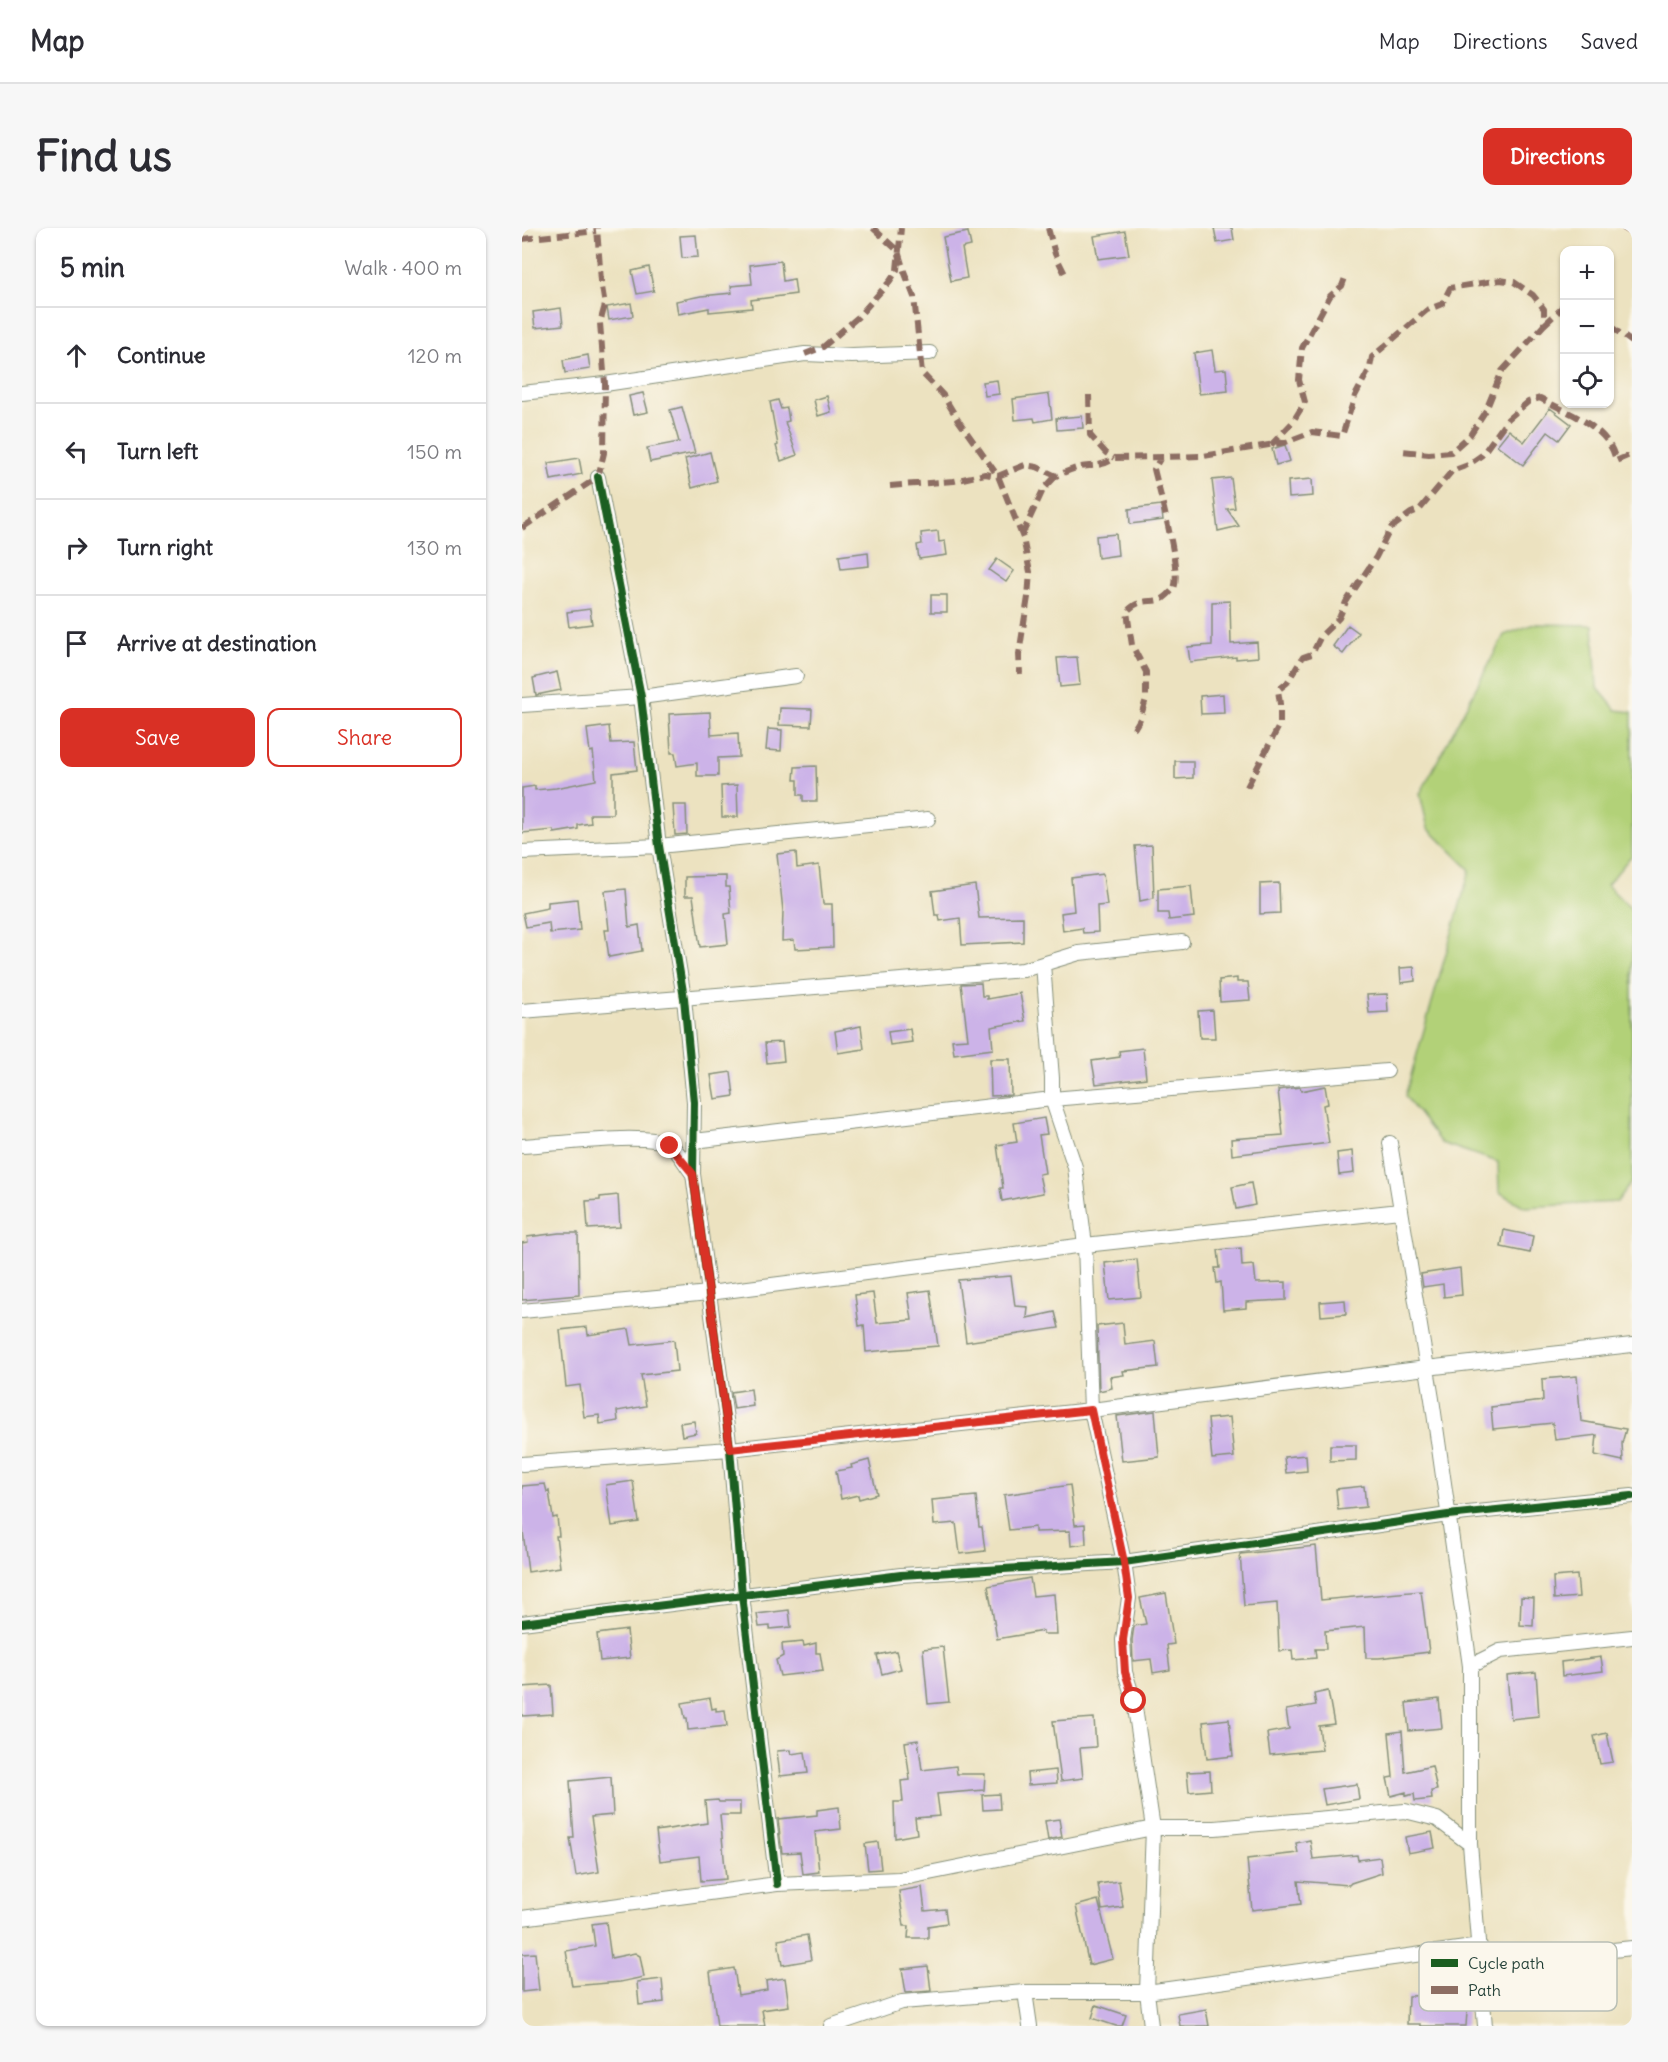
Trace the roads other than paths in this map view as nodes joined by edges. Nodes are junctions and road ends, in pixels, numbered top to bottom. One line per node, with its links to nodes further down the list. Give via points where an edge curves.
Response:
1 (930, 353): 2 (street, via 805,354)
2 (522, 393)
3 (598, 477): 5 (street)
4 (796, 676): 5 (street)
5 (641, 698): 6 (street); 8 (street)
6 (522, 705)
7 (928, 819): 8 (street)
8 (659, 846): 9 (street); 12 (street)
9 (522, 852)
10 (1182, 942): 11 (street, via 1079,953)
11 (1043, 964): 12 (street, via 1023,970); 15 (street)
12 (684, 998): 13 (street); 16 (street)
13 (522, 1011)
14 (1387, 1071): 15 (street)
15 (1052, 1099): 16 (street); 21 (street, via 1075,1167)
16 (694, 1141): 19 (street)
17 (1389, 1143): 20 (street)
18 (522, 1146): 19 (street, via 657,1140 670,1146)
19 (693, 1174): 22 (street)
20 (1400, 1211): 21 (street); 25 (street)
21 (1085, 1245): 22 (street); 26 (street)
22 (709, 1293): 23 (street); 27 (street)
23 (522, 1311)
24 (1632, 1345): 25 (street)
25 (1426, 1368): 26 (street); 30 (street)
26 (1091, 1410): 27 (street); 31 (street)
27 (730, 1449): 28 (street); 32 (street)
28 (522, 1464)
29 (1632, 1496): 30 (street)
30 (1448, 1515): 31 (street); 35 (street)
31 (1124, 1562): 32 (street, via 902,1575); 36 (street, via 1129,1598 1123,1640 1125,1672 1134,1701)
32 (742, 1595): 33 (street); 38 (street)
33 (522, 1623)
34 (1632, 1637): 35 (street, via 1500,1651)
35 (1470, 1666): 37 (street)
36 (1153, 1828): 37 (street, via 1215,1828 1405,1811 1437,1819); 38 (street, via 899,1879); 45 (street)
37 (1470, 1844): 40 (street)
38 (777, 1884): 39 (street)
39 (522, 1918)
40 (1479, 1942)
41 (1632, 1948): 42 (street)
42 (1617, 1950)
43 (1419, 1960): 45 (street)
44 (1025, 1992): 45 (street); 47 (street, via 902,2002); 48 (street)
45 (1147, 1992): 49 (street)
46 (1484, 2011): 50 (street)
47 (831, 2026)
48 (1030, 2026)
49 (1151, 2026)
50 (1485, 2026)

